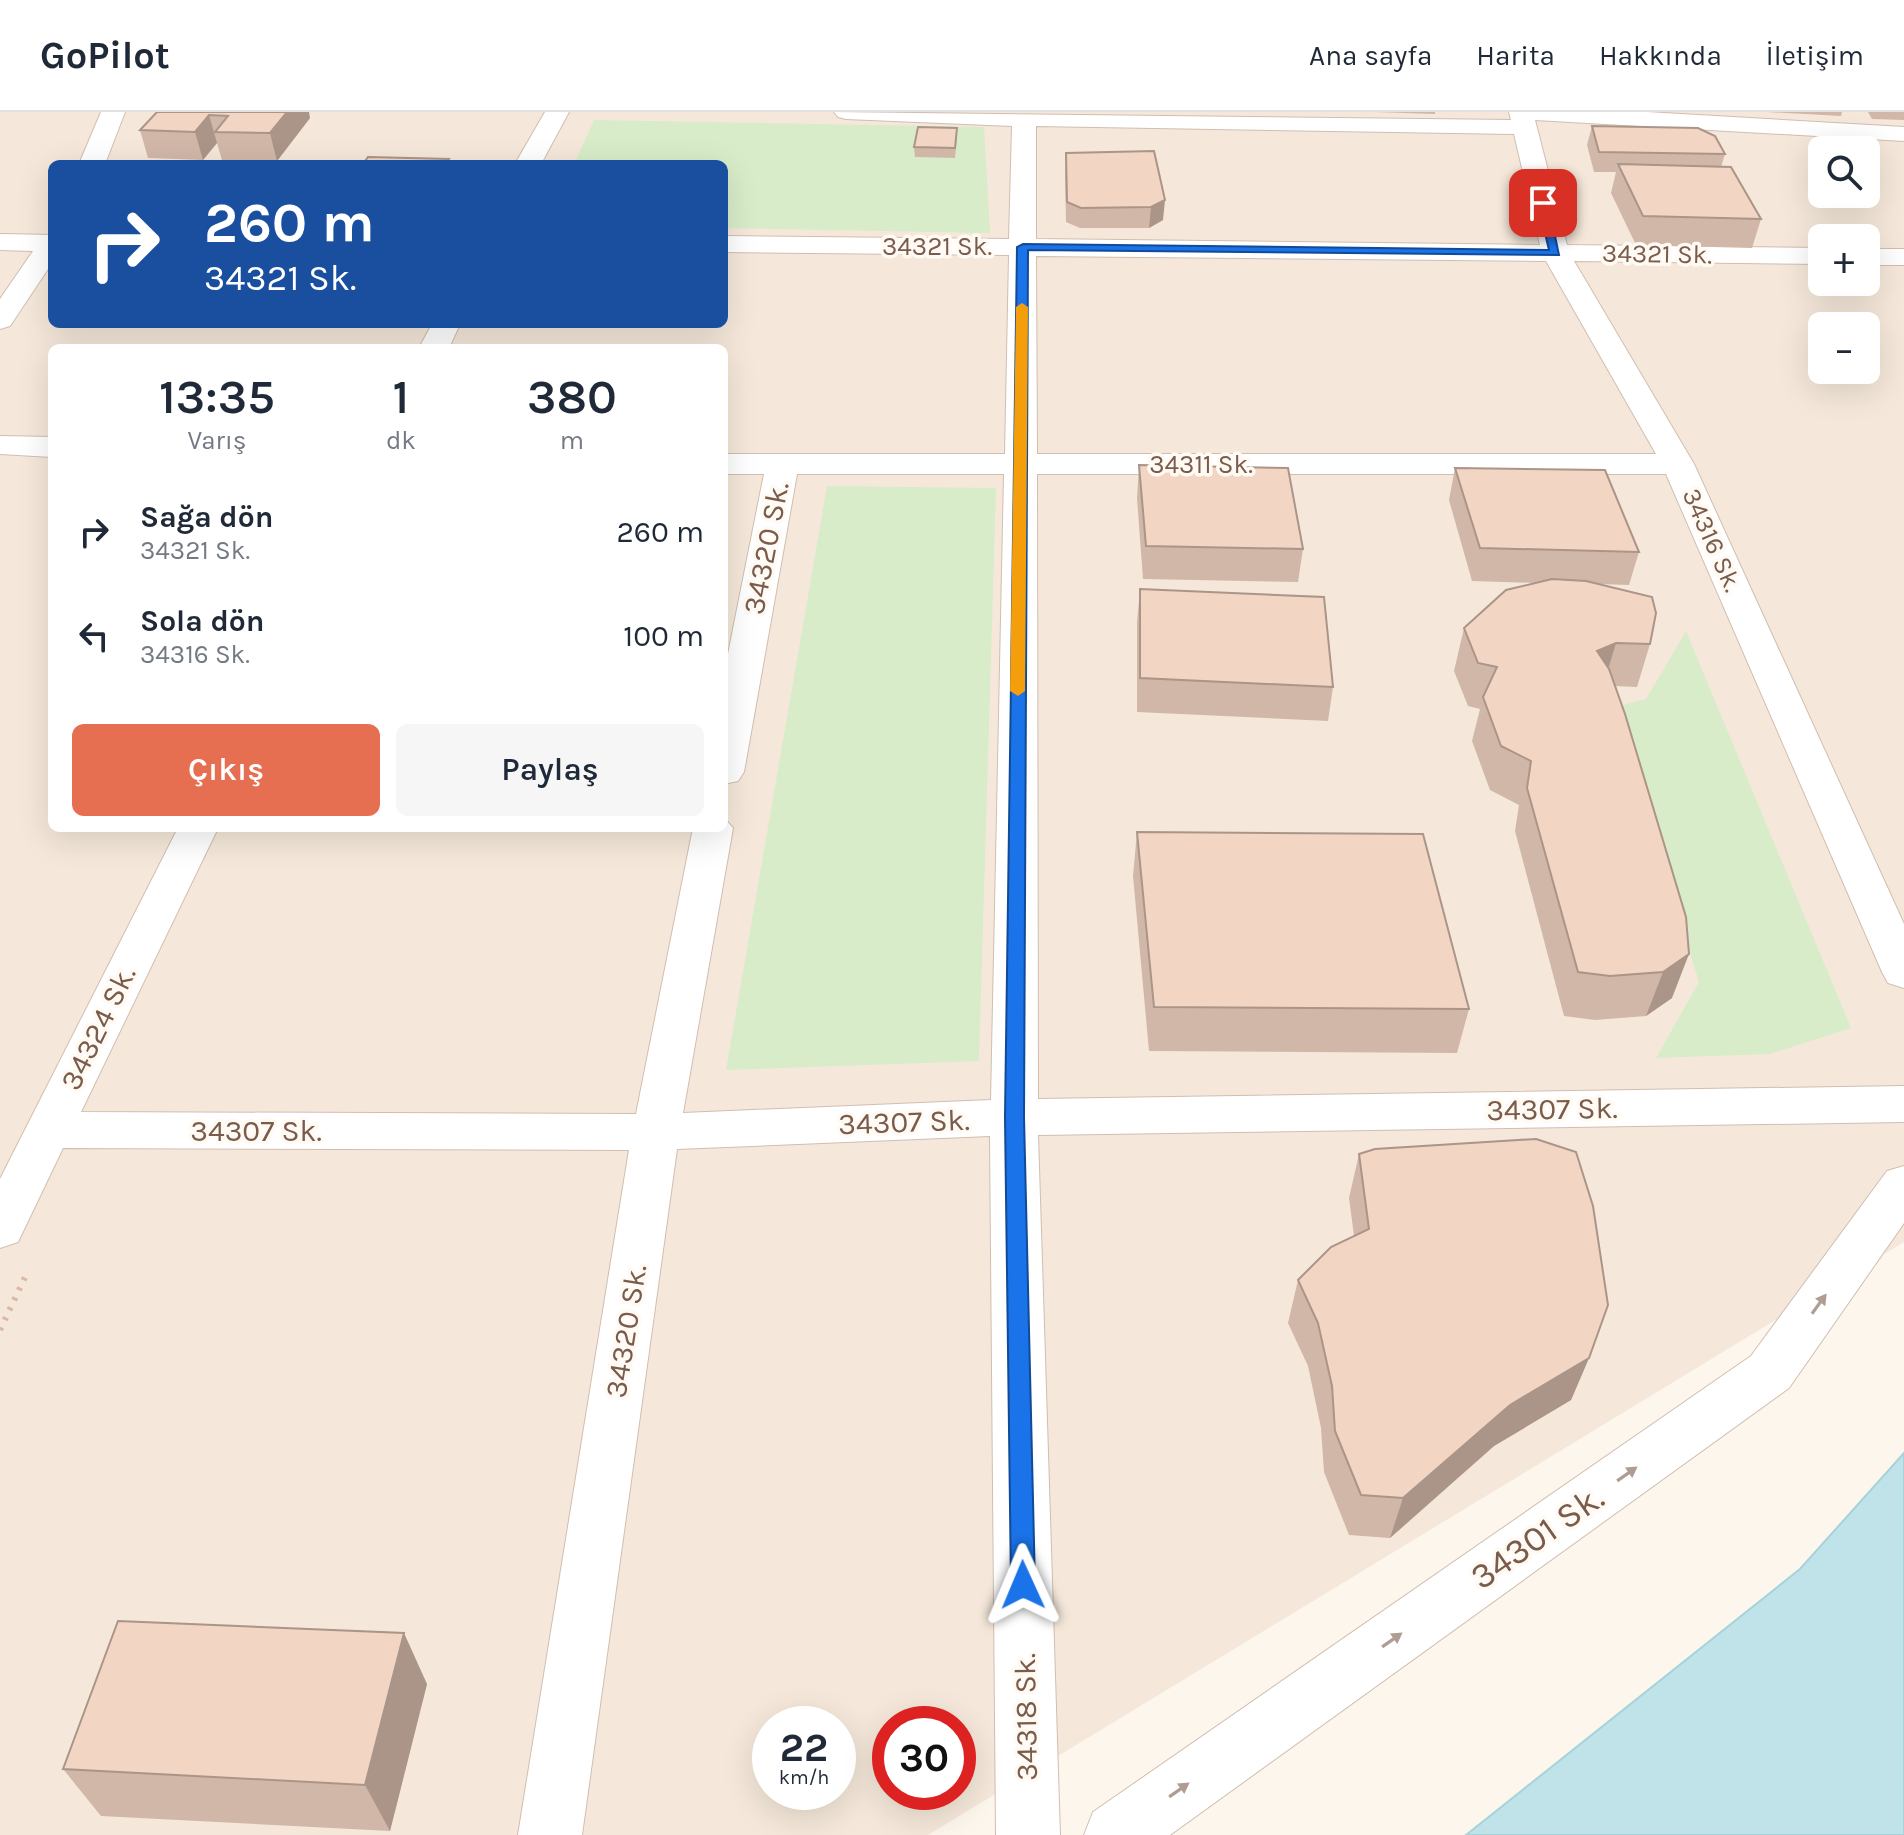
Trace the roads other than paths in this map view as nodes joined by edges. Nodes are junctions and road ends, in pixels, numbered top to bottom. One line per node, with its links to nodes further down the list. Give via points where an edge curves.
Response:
1 (113, 112): 7 (street)
2 (557, 112): 8 (street)
3 (846, 112): 4 (street)
4 (1024, 116): 5 (street); 12 (street, 34318 Sk.)
5 (1522, 117): 6 (street); 14 (street, 34316 Sk.)
6 (1904, 134)
7 (94, 160)
8 (530, 160)
9 (0, 242): 10 (street)
10 (48, 243)
11 (728, 244): 12 (street, 34321 Sk.)
12 (1023, 247): 14 (street, 34321 Sk.); 22 (street, 34318 Sk.)
13 (48, 249): 18 (street)
14 (1555, 253): 15 (street, 34321 Sk.); 23 (street, 34316 Sk.)
15 (1808, 256)
16 (1880, 257): 17 (street)
17 (1904, 257)
18 (0, 320)
19 (0, 445): 20 (street)
20 (48, 447)
21 (728, 464): 24 (street, 34311 Sk.)
22 (1021, 464): 23 (street, 34311 Sk.); 24 (street, 34311 Sk.); 30 (street, 34318 Sk.)
23 (1678, 464): 28 (street, 34316 Sk.)
24 (782, 465): 25 (street, 34320 Sk.)
25 (728, 751)
26 (196, 832): 31 (street, 34324 Sk.)
27 (712, 832): 32 (street, 34320 Sk.)
28 (1904, 972)
29 (1904, 1104): 30 (street, 34307 Sk.)
30 (1014, 1117): 32 (street, 34307 Sk.); 36 (street, 34318 Sk.)
31 (47, 1130): 32 (street, 34307 Sk.); 34 (street, 34324 Sk.)
32 (656, 1132): 35 (street, 34320 Sk.)
33 (1904, 1185): 37 (street, 34301 Sk., one-way to 33, via 1770,1372)
34 (0, 1228)
35 (550, 1835)
36 (1028, 1835)
37 (1116, 1835)

